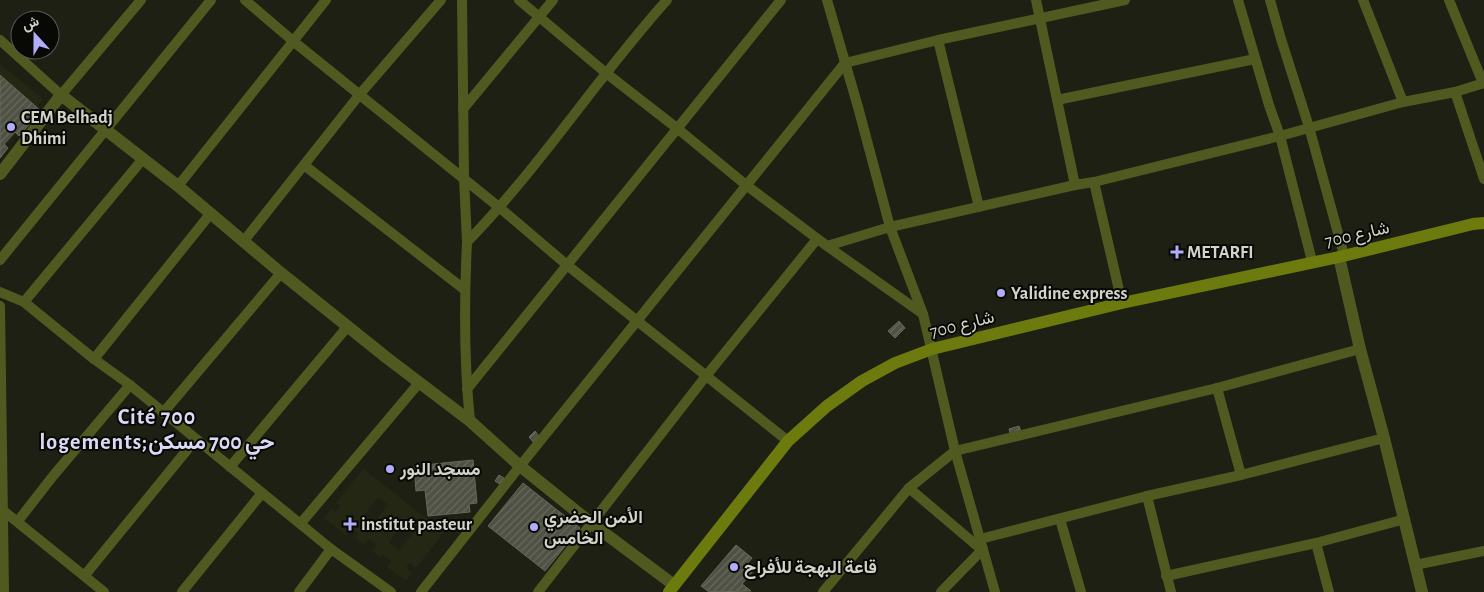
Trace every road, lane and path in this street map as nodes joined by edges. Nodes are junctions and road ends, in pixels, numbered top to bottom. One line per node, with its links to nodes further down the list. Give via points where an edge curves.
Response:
1 (141, 0): 29 (street)
2 (211, 0): 35 (street)
3 (245, 0): 22 (street)
4 (326, 0): 22 (street)
5 (441, 0): 28 (street)
6 (462, 0): 32 (street)
7 (519, 0): 18 (street)
8 (553, 0): 18 (street)
9 (667, 0): 25 (street)
10 (781, 0): 34 (street)
11 (827, 0): 24 (street)
12 (1036, 0): 19 (street)
13 (1125, 0): 19 (street)
14 (1238, 0): 23 (street)
15 (1270, 0): 33 (street)
16 (1363, 0): 31 (street)
17 (1449, 0): 26 (street)
18 (540, 16): 25 (street); 32 (street)
19 (1040, 17): 21 (street); 30 (street)
20 (0, 40): 29 (street)
21 (938, 40): 24 (street); 46 (street)
22 (293, 42): 28 (street); 45 (street)
23 (1255, 59): 30 (street); 36 (street)
24 (845, 63): 43 (street); 50 (street)
25 (606, 73): 34 (street); 47 (street)
26 (1483, 83): 27 (street)
27 (1455, 92): 31 (street); 41 (street)
28 (360, 94): 38 (street); 40 (street)
29 (61, 95): 35 (street); 39 (street)
30 (1057, 100): 44 (street)
31 (1403, 102): 33 (street)
32 (463, 109): 40 (street)
33 (1309, 127): 36 (street); 55 (street)
34 (678, 128): 43 (street); 58 (street)
35 (105, 130): 37 (street); 56 (street)
36 (1280, 136): 42 (street); 57 (street)
37 (142, 160): 45 (street); 62 (street)
38 (304, 165): 52 (street); 60 (street)
39 (0, 174)
40 (464, 178): 47 (street); 53 (street)
41 (1484, 179)
42 (1094, 182): 44 (street); 63 (street)
43 (746, 185): 51 (street); 66 (street)
44 (1075, 185): 46 (street)
45 (178, 186): 48 (street)
46 (979, 207): 50 (street)
47 (500, 208): 53 (street); 58 (street)
48 (210, 213): 52 (street); 70 (street)
49 (1480, 222): 55 (main road, شارع 700)
50 (890, 227): 54 (street); 65 (street)
51 (817, 239): 54 (street); 71 (street)
52 (243, 242): 59 (street)
53 (467, 242): 60 (street)
54 (827, 246): 65 (street)
55 (1342, 256): 57 (main road, شارع 700); 69 (street)
56 (0, 260)
57 (1312, 261): 63 (main road, شارع 700)
58 (567, 266): 66 (street); 75 (street)
59 (281, 273): 67 (street); 76 (street)
60 (465, 290): 75 (street)
61 (0, 292): 62 (street)
62 (24, 302): 70 (street)
63 (1122, 303): 68 (main road, شارع 700)
64 (0, 306): 88 (street)
65 (923, 314): 68 (street)
66 (637, 320): 71 (street); 83 (street)
67 (348, 326): 72 (street); 82 (street)
68 (932, 349): 80 (main road, شارع 700, via 862,380 827,406); 81 (street)
69 (1360, 349): 74 (street); 79 (street)
70 (94, 359): 73 (street)
71 (706, 376): 80 (street); 93 (street)
72 (419, 383): 77 (street); 92 (street)
73 (130, 385): 76 (street); 91 (street)
74 (1217, 388): 81 (street); 84 (street)
75 (466, 389): 77 (street)
76 (163, 413): 78 (street)
77 (470, 421): 83 (street)
78 (196, 438): 82 (street); 100 (street)
79 (1384, 438): 84 (street); 90 (street)
80 (788, 442): 102 (main road, شارع 700)
81 (955, 451): 85 (street); 95 (street)
82 (230, 466): 86 (street)
83 (520, 466): 93 (street); 108 (street)
84 (1241, 474): 87 (street)
85 (909, 488): 95 (street); 110 (street)
86 (262, 493): 92 (street); 105 (street)
87 (1148, 496): 89 (street); 101 (street)
88 (2, 510): 91 (street); 99 (street)
89 (1060, 519): 95 (street); 113 (street)
90 (1404, 519): 94 (street); 98 (street)
91 (18, 521): 100 (street)
92 (301, 523): 96 (street)
93 (591, 523): 102 (street); 109 (street)
94 (1316, 542): 101 (street); 115 (street)
95 (981, 546): 111 (street); 112 (street)
96 (330, 549): 106 (street); 107 (street)
97 (1484, 551): 98 (street)
98 (1415, 565): 116 (street)
99 (2, 570): 103 (street)
100 (85, 575): 104 (street)
101 (1166, 576): 114 (street)
102 (675, 590)
103 (4, 592)
104 (104, 592)
105 (182, 592)
106 (299, 592)
107 (391, 592)
108 (421, 592)
109 (538, 592)
110 (823, 592)
111 (941, 592)
112 (994, 592)
113 (1081, 592)
114 (1170, 592)
115 (1329, 592)
116 (1422, 592)

